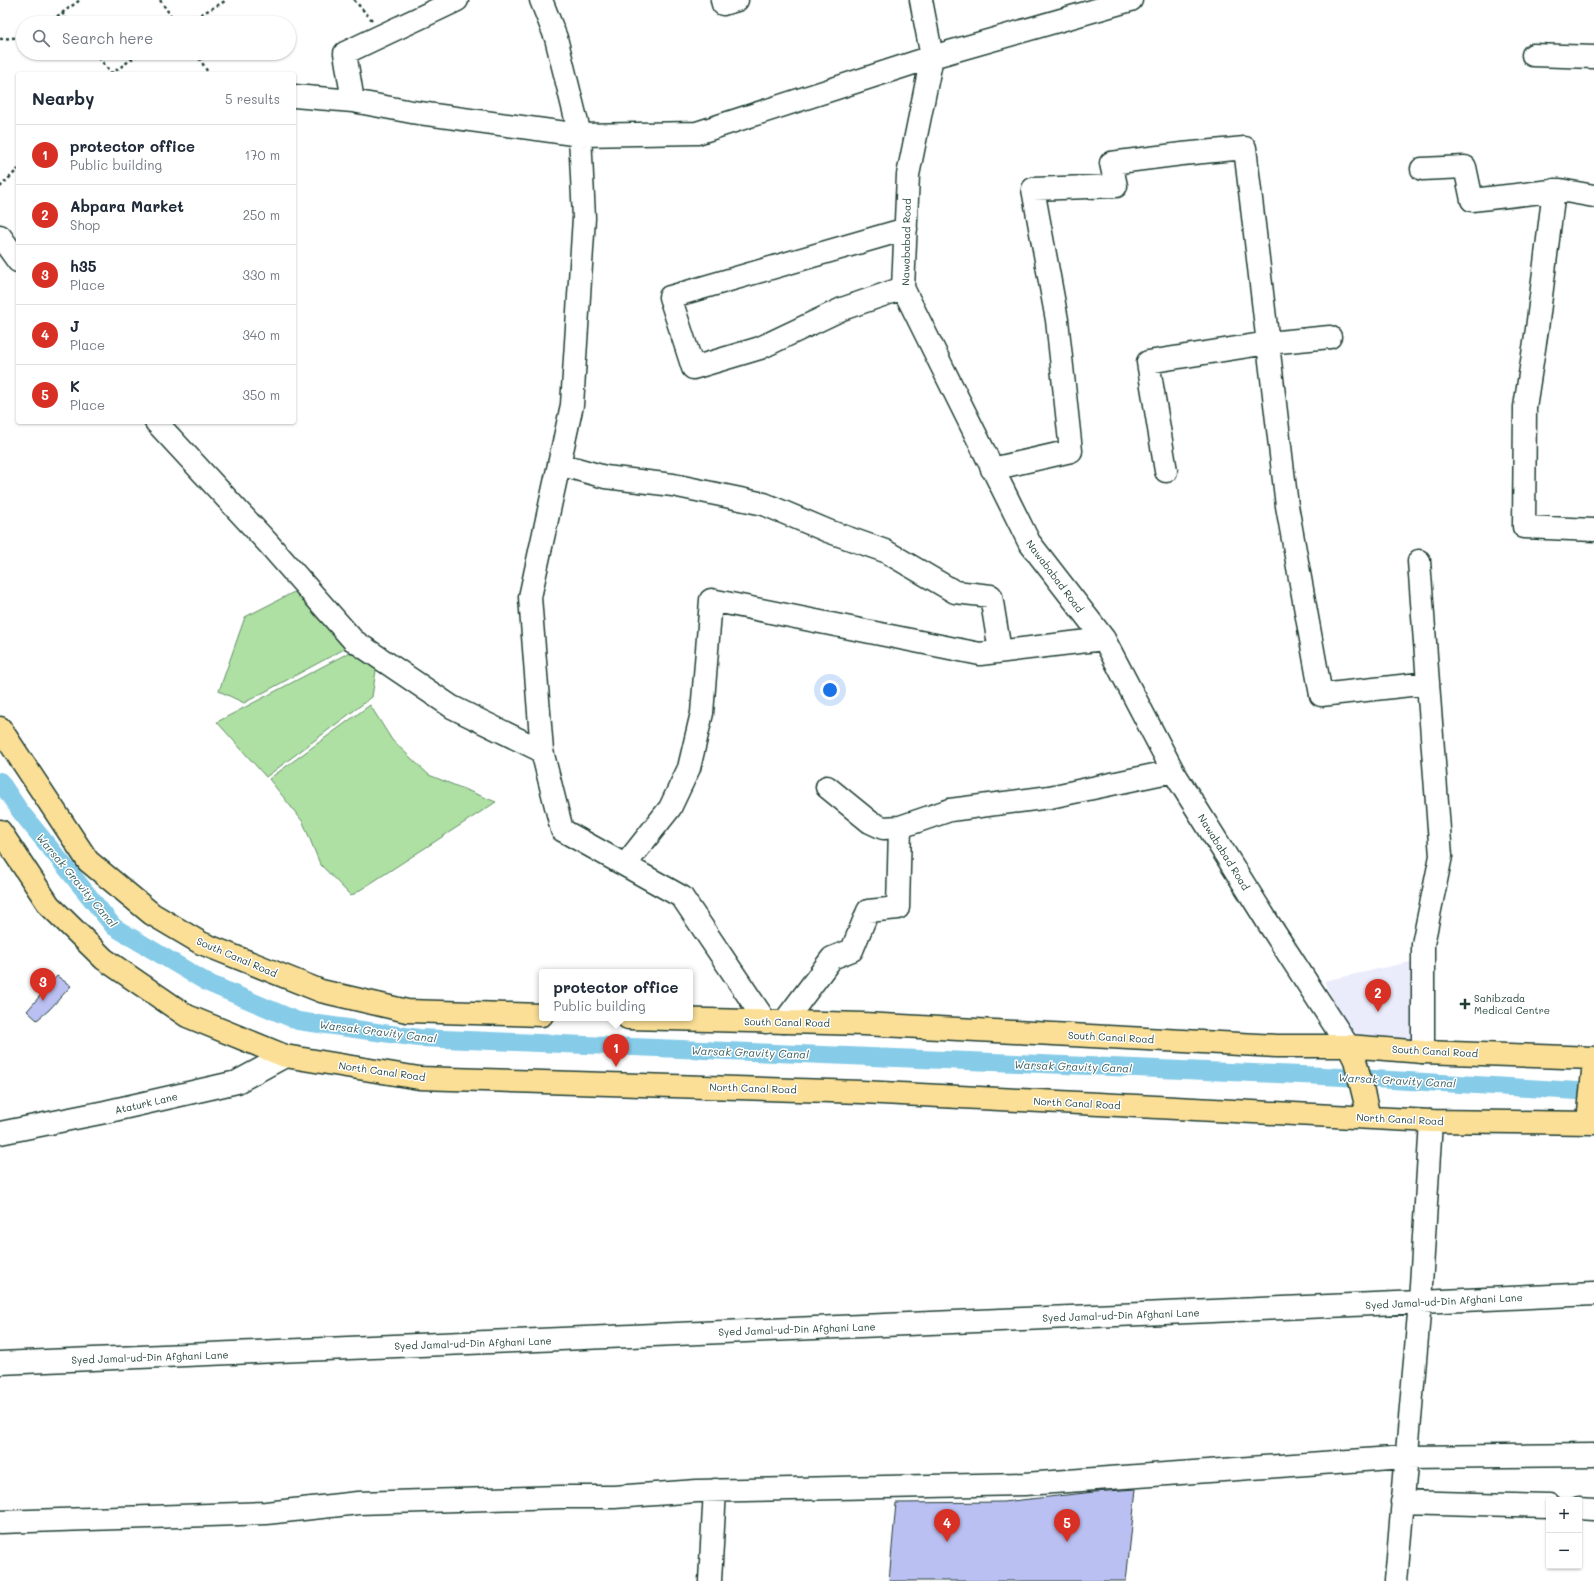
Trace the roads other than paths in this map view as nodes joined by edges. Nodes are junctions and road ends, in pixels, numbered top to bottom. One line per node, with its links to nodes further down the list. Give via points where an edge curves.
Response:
1 (457, 0): 11 (street, via 345,53)
2 (541, 0): 12 (street, via 556,38)
3 (722, 0): 4 (street, via 723,4)
4 (737, 0)
5 (920, 0): 8 (street, Nawababad Road)
6 (1131, 0): 8 (street)
7 (1533, 55): 9 (street)
8 (932, 57): 12 (street, via 697,133); 16 (street, Nawababad Road, via 908,175)
9 (1594, 57)
10 (296, 96): 11 (street)
11 (353, 102): 12 (street)
12 (580, 135): 23 (street, via 584,218 572,405)
13 (1422, 169): 14 (street, via 1465,166 1472,200)
14 (1554, 190): 15 (street); 26 (street, via 1525,407 1524,527)
15 (1594, 196)
16 (906, 228): 19 (street, Nawababad Road); 19 (street, via 670,297 693,368 760,348 842,309)
17 (0, 236): 18 (street)
18 (16, 256)
19 (903, 288): 24 (street, Nawababad Road)
20 (1330, 337): 21 (street)
21 (1268, 343): 24 (street, via 1245,148 1111,163 1116,186 1032,189 1057,320 1071,451); 25 (street, via 1148,362); 30 (street, via 1287,506 1321,695)
22 (158, 424): 32 (street, via 268,542 353,640 452,707)
23 (559, 464): 29 (street, via 605,477 673,485 764,504 885,551 955,592 990,596); 32 (street, via 530,597)
24 (992, 469): 28 (street, Nawababad Road, via 1029,542)
25 (1166, 471)
26 (1594, 530)
27 (1419, 561): 30 (street)
28 (1104, 639): 29 (street); 33 (street, Nawababad Road)
29 (1000, 651): 37 (street, via 980,654 711,600 702,713 689,768 670,808)
30 (1428, 683): 41 (street, via 1441,856 1423,944)
31 (0, 728): 38 (main road, South Canal Road, via 88,861 152,914 201,943 321,991 407,1011)
32 (542, 751): 37 (street, via 562,830)
33 (1173, 771): 35 (street, via 1050,797 950,810); 42 (street, Nawababad Road)
34 (827, 787): 35 (street, via 870,822 884,828)
35 (900, 827): 40 (street, via 898,908 868,911 852,950 832,958)
36 (0, 831): 43 (main road, North Canal Road, via 49,905 104,959 187,1016)
37 (625, 865): 40 (street, via 682,897)
38 (539, 1015)
39 (693, 1020): 40 (main road, South Canal Road)
40 (775, 1022): 42 (main road, South Canal Road, via 864,1024 1277,1046)
41 (1422, 1052): 42 (main road, South Canal Road); 44 (main road, South Canal Road)
42 (1351, 1053): 45 (main road)
43 (285, 1056): 45 (main road, North Canal Road, via 419,1078 862,1092); 48 (street, Ataturk Lane, via 237,1082)
44 (1594, 1061): 47 (main road)
45 (1369, 1117): 46 (main road, North Canal Road)
46 (1431, 1121): 47 (main road, North Canal Road); 50 (street)
47 (1591, 1123)
48 (0, 1133)
49 (1594, 1294): 50 (street, Syed Jamal-ud-Din Afghani Lane)
50 (1420, 1302): 51 (street, Syed Jamal-ud-Din Afghani Lane); 53 (street)
51 (0, 1363)
52 (1594, 1455): 53 (street)
53 (1406, 1457): 54 (street, via 1025,1484); 55 (street)
54 (715, 1490): 59 (street, via 614,1497 358,1503 266,1514); 60 (street)
55 (1402, 1502): 56 (street); 61 (street)
56 (1546, 1506)
57 (1582, 1508): 58 (street)
58 (1594, 1509)
59 (0, 1522)
60 (710, 1581)
61 (1396, 1581)

